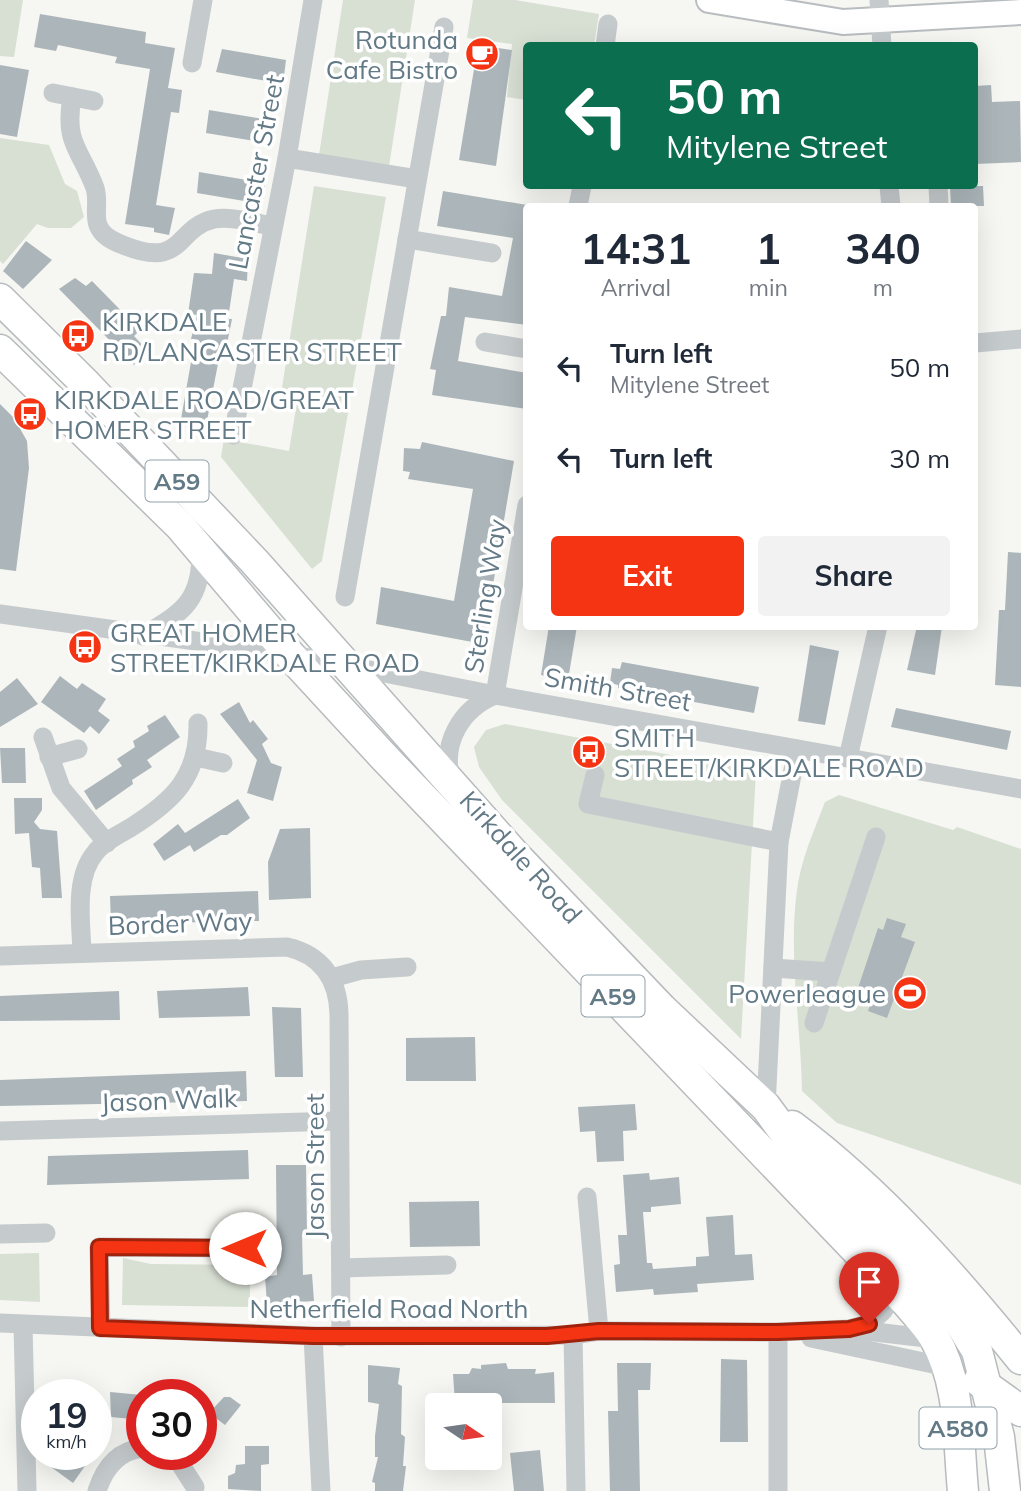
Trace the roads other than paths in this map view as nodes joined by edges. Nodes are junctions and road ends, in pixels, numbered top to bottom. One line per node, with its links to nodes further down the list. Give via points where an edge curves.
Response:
1 (203, 0): 9 (street)
2 (313, 0): 11 (street, Lancaster Street)
3 (721, 1): 5 (main road, via 843,22)
4 (1021, 12): 5 (main road)
5 (881, 22)
6 (608, 24): 8 (street)
7 (444, 27): 12 (street)
8 (606, 42)
9 (192, 63)
10 (94, 101): 13 (street, via 63,95 71,139 96,190 98,224 112,241 162,252 214,219)
11 (287, 158): 12 (street); 13 (street, Lancaster Street)
12 (417, 179): 14 (street)
13 (272, 226): 22 (street, Lancaster Street)
14 (407, 239): 15 (street); 25 (street)
15 (492, 253)
16 (0, 299): 30 (highway, Kirkdale Road / A59)
17 (1021, 339): 19 (street)
18 (485, 342): 20 (street)
19 (978, 343)
20 (523, 348)
21 (0, 350): 24 (highway, Kirkdale Road / A59)
22 (233, 435)
23 (523, 529): 31 (street, Sterling Way)
24 (201, 550): 28 (street, via 199,580 188,606); 29 (highway, Kirkdale Road / A59)
25 (345, 597)
26 (0, 614): 28 (street, Smith Street)
27 (876, 630): 38 (street)
28 (143, 636): 29 (street, Smith Street)
29 (289, 654): 30 (street, Smith Street); 62 (highway, Kirkdale Road / A59)
30 (350, 667): 31 (street, Smith Street); 41 (highway, Kirkdale Road / A59)
31 (495, 695): 34 (street, Smith Street); 41 (street, via 475,706 458,724 449,749)
32 (198, 723): 37 (street)
33 (43, 737): 36 (street)
34 (797, 749): 38 (street, Smith Street); 45 (street)
35 (78, 750): 36 (street)
36 (49, 757): 44 (street, via 61,788)
37 (196, 757): 39 (street); 44 (street, via 174,795)
38 (848, 758): 42 (street, Smith Street)
39 (223, 762)
40 (595, 775): 45 (street, via 588,804)
41 (451, 780): 53 (highway, Kirkdale Road / A59, via 515,855 662,1009)
42 (1021, 789)
43 (876, 837): 50 (street)
44 (107, 842): 46 (street, via 94,853 82,884)
45 (779, 842): 49 (street)
46 (82, 952): 47 (street, Border Way); 51 (street, Border Way, via 287,947 313,957)
47 (0, 957)
48 (407, 967): 51 (street, via 361,970)
49 (773, 968): 50 (street); 53 (street)
50 (831, 972): 52 (street)
51 (335, 987): 54 (street, Jason Street)
52 (814, 1023)
53 (766, 1107): 73 (highway, Kirkdale Road / A59, via 816,1174 930,1285); 74 (highway, A59, via 834,1158 940,1263)
54 (339, 1121): 55 (street, Jason Walk); 61 (street, Jason Street)
55 (0, 1130)
56 (587, 1198): 67 (street)
57 (46, 1233): 58 (street)
58 (0, 1234)
59 (245, 1248): 65 (street, via 99,1247)
60 (447, 1265): 61 (street)
61 (341, 1268): 71 (street, Jason Street)
62 (884, 1278): 66 (street, Netherfield Road North, via 884,1310 869,1324); 72 (highway, Kirkdale Road / A59)
63 (0, 1323): 64 (street, Netherfield Road North)
64 (23, 1325): 65 (street, Netherfield Road North); 83 (street)
65 (100, 1328): 70 (street, Netherfield Road North)
66 (849, 1329): 68 (street, Netherfield Road North); 72 (street, Netherfield Road North)
67 (599, 1331): 68 (street, Netherfield Road North); 69 (street, Netherfield Road North)
68 (778, 1332): 75 (street, Netherfield Road North); 87 (street)
69 (573, 1335): 71 (street, Netherfield Road North); 86 (street)
70 (313, 1336): 71 (street, Netherfield Road North); 85 (street)
71 (341, 1336)
72 (935, 1339): 73 (highway); 75 (highway, A580)
73 (977, 1351): 74 (highway); 76 (highway, Kirkdale Road / A59)
74 (1019, 1351)
75 (947, 1367): 76 (highway); 88 (highway, A580, via 956,1404)
76 (986, 1384): 77 (highway); 78 (highway, Kirkdale Road / A59)
77 (1021, 1411)
78 (1010, 1446): 82 (highway, A580)
79 (126, 1454): 84 (street, via 103,1475)
80 (185, 1470): 81 (street)
81 (195, 1487)
82 (1004, 1488)
83 (27, 1491)
84 (97, 1491)
85 (321, 1491)
86 (576, 1491)
87 (778, 1491)
88 (963, 1491)

